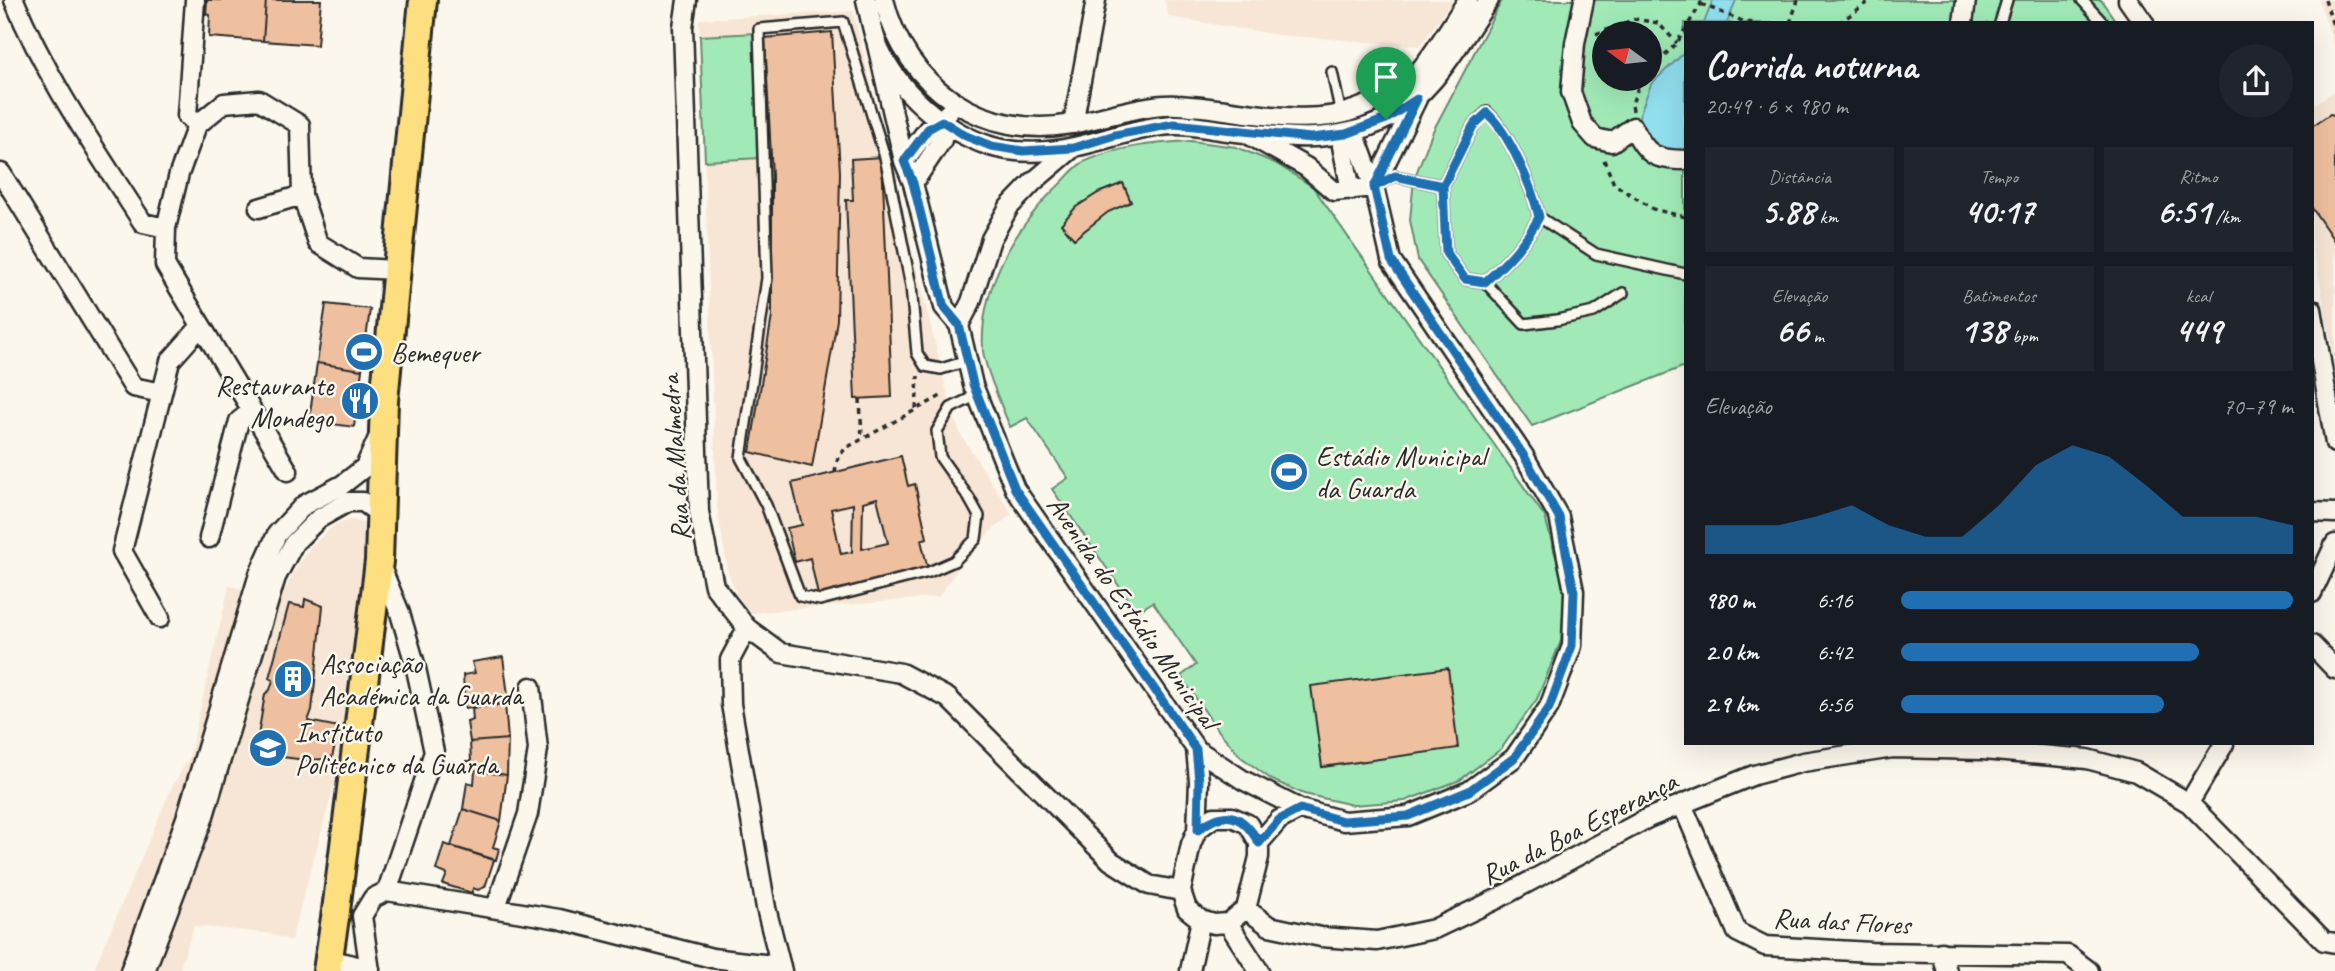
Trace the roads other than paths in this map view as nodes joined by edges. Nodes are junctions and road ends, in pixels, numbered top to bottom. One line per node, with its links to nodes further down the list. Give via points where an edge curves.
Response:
1 (14, 0): 40 (street, via 57,89 143,223)
2 (195, 0): 26 (street, via 187,116)
3 (423, 0): 41 (main road)
4 (687, 0): 65 (street, Rua da Malmedra, via 683,27 699,512 715,586)
5 (866, 0): 19 (street, Avenida do Estádio Municipal)
6 (884, 0): 22 (street, via 906,53 933,86)
7 (1096, 0): 25 (street)
8 (1468, 0): 23 (street, via 1418,72 1385,97)
9 (1489, 0): 21 (street)
10 (1584, 0): 30 (street, via 1571,92 1582,123 1595,138 1612,142 1633,127 1641,145 1662,160)
11 (1966, 0): 15 (street)
12 (2007, 0): 16 (lane)
13 (2082, 0): 17 (lane)
14 (2128, 0): 18 (street)
15 (1963, 21)
16 (2001, 21)
17 (2101, 21)
18 (2143, 21)
19 (877, 45): 24 (street, via 895,75); 31 (street, Avenida do Estádio Municipal)
20 (1332, 72): 23 (lane)
21 (1417, 99): 28 (street, via 1386,119); 35 (street)
22 (954, 102): 24 (street); 25 (street, via 1002,123 1037,128)
23 (1341, 114): 25 (street, via 1282,116 1174,104); 28 (street)
24 (942, 121): 29 (street, via 991,146 1023,151); 31 (street, via 928,129); 33 (street, via 942,140)
25 (1073, 124)
26 (197, 125): 37 (street, via 224,103 260,100 300,125); 40 (street)
27 (1246, 133): 28 (street, via 1311,138); 29 (street, via 1174,124); 36 (street, via 1306,167 1334,191)
28 (1346, 134): 35 (street, Avenida do Estádio Municipal, via 1358,143); 36 (street, via 1342,146)
29 (1073, 148): 45 (street, via 1009,207 991,239)
30 (1684, 160)
31 (904, 161): 33 (street, Avenida do Estádio Municipal)
32 (1, 173): 51 (street, via 133,387)
33 (913, 183): 45 (street, Avenida do Estádio Municipal, via 944,307)
34 (1443, 186): 35 (lane, via 1395,176); 39 (lane, via 1473,126 1487,113 1500,125 1533,190); 43 (lane, via 1446,253 1465,279)
35 (1374, 187): 36 (street); 73 (street, Avenida do Estádio Municipal, via 1391,260 1524,456 1559,517 1574,591 1572,646 1549,708 1514,758 1469,791 1408,816 1343,821)
36 (1351, 190)
37 (302, 195): 38 (street); 41 (street, via 318,243 358,268)
38 (258, 208)
39 (1539, 217): 42 (lane, via 1597,254); 43 (lane, via 1512,258)
40 (166, 228): 46 (street, via 165,265)
41 (396, 270): 55 (main road, via 383,430)
42 (1684, 274)
43 (1485, 282): 44 (lane, via 1524,324 1594,312)
44 (1623, 293)
45 (959, 325): 48 (street, Avenida do Estádio Municipal)
46 (201, 326): 51 (street, via 170,360); 52 (street)
47 (2314, 331): 49 (street)
48 (967, 361): 50 (street, Avenida do Estádio Municipal); 50 (lane, via 941,369 925,366 917,353 911,286 885,157 843,22 759,29 767,278 741,458 766,505 800,596 820,600 929,572 954,561 976,538 979,516 940,457 937,431 951,408)
49 (2317, 365): 53 (street)
50 (975, 390): 70 (street, Avenida do Estádio Municipal, via 1015,489)
51 (162, 393): 64 (street, via 122,551)
52 (252, 411): 54 (street); 59 (street, via 239,421)
53 (2335, 443)
54 (288, 471)
55 (373, 471): 56 (main road); 62 (street, via 304,505 277,534)
56 (371, 508): 61 (main road); 62 (street, via 348,502 318,519)
57 (2314, 512): 58 (street)
58 (2335, 513)
59 (209, 538)
60 (2335, 544): 63 (street)
61 (379, 561): 76 (street, via 415,664 434,751); 80 (main road)
62 (268, 575): 88 (street); 89 (street, via 203,819)
63 (2314, 589)
64 (160, 618)
65 (747, 628): 77 (street, Rua da Malmedra, via 781,653 901,673 948,698 1111,861 1149,885); 86 (street, via 730,660 731,704 766,908)
66 (2314, 647): 67 (street)
67 (2335, 669)
68 (531, 687): 78 (street, via 538,749 528,814)
69 (2223, 745): 71 (street)
70 (1196, 749): 73 (street, Avenida do Estádio Municipal); 74 (street)
71 (2189, 803): 72 (street, Rua da Boa Esperança, via 2136,772 2087,759 1893,748 1802,762); 83 (street, Rua da Boa Esperança, via 2324,941)
72 (1682, 804): 79 (street, Rua da Boa Esperança, via 1434,929 1377,941 1321,937 1269,926); 84 (street, Rua das Flores, via 1737,932 1765,946)
73 (1300, 809): 75 (street, via 1279,820)
74 (1198, 830): 75 (street, via 1214,817 1232,817 1248,824); 77 (street)
75 (1259, 843): 79 (street)
76 (387, 891): 78 (street); 80 (street)
77 (1181, 891): 81 (street, via 1187,909)
78 (496, 907): 86 (street, via 712,958)
79 (1245, 909): 82 (street)
80 (349, 914): 85 (main road); 87 (street)
81 (1201, 920): 82 (street); 90 (street)
82 (1228, 923): 91 (street)
83 (2335, 943)
84 (1941, 953): 92 (street, Rua das Flores); 93 (street, via 2068,955)
85 (327, 965): 87 (street)
86 (782, 968)
87 (370, 970)
88 (130, 971)
89 (145, 971)
90 (1189, 971)
91 (1259, 971)
92 (1947, 971)
93 (2089, 971)

